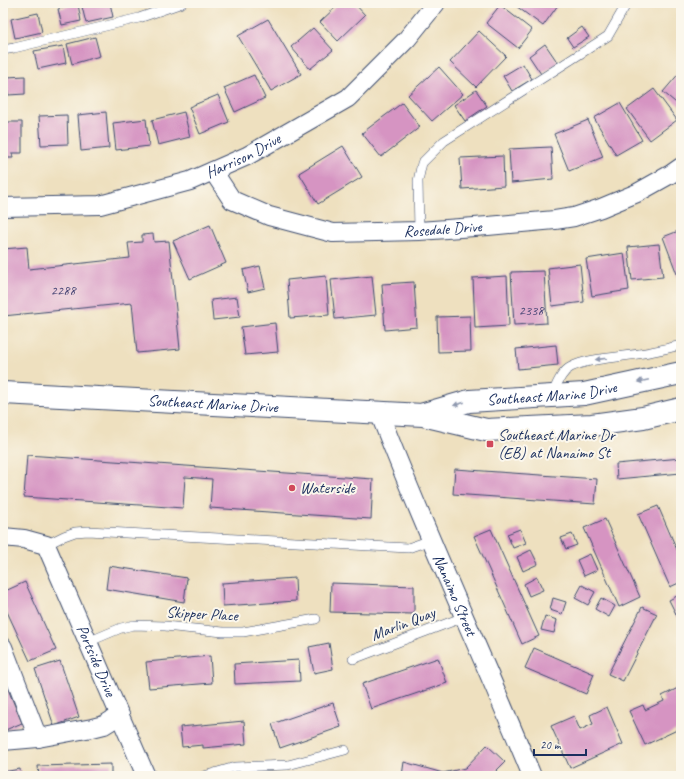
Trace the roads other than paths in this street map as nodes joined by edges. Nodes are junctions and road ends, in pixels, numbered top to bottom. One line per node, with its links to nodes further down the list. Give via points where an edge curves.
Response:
1 (182, 3): 4 (lane, via 139,18)
2 (436, 3): 6 (street, Harrison Drive, via 407,39 348,98 247,156)
3 (627, 3): 8 (lane, via 608,36 444,141 422,163 418,181)
4 (3, 50)
5 (681, 167): 8 (street, Rosedale Drive, via 637,193 574,216 555,220)
6 (213, 171): 7 (street, Harrison Drive, via 190,181 100,205); 8 (street, Rosedale Drive, via 232,200 270,216 333,233)
7 (3, 207)
8 (420, 231)
9 (681, 345): 12 (lane, one-way to 12, via 588,361 570,367 561,376)
10 (681, 373): 12 (main road, Southeast Marine Drive, one-way to 12, via 584,394)
11 (3, 393): 14 (main road, Southeast Marine Drive)
12 (551, 396): 15 (main road, Southeast Marine Drive, one-way to 15, via 470,401)
13 (681, 409): 15 (main road, Southeast Marine Drive, via 643,418 592,425 486,430)
14 (379, 412): 15 (main road, Southeast Marine Drive); 17 (street, Nanaimo Street)
15 (423, 415)
16 (3, 538): 18 (street, via 24,539)
17 (431, 540): 18 (lane, via 408,548 88,531 75,532); 19 (street, Nanaimo Street)
18 (46, 545): 21 (street, Portside Drive)
19 (464, 617): 23 (lane, Marlin Quay); 30 (street, Nanaimo Street)
20 (316, 619): 21 (lane, Skipper Place, via 243,632 134,625)
21 (88, 642): 24 (street, Portside Drive)
22 (3, 647): 25 (street)
23 (353, 659)
24 (120, 716): 25 (street, via 104,725); 28 (street, Portside Drive)
25 (38, 738): 26 (street)
26 (3, 741)
27 (345, 750): 29 (lane, via 288,765 235,767)
28 (146, 776)
29 (204, 776)
30 (532, 776)

